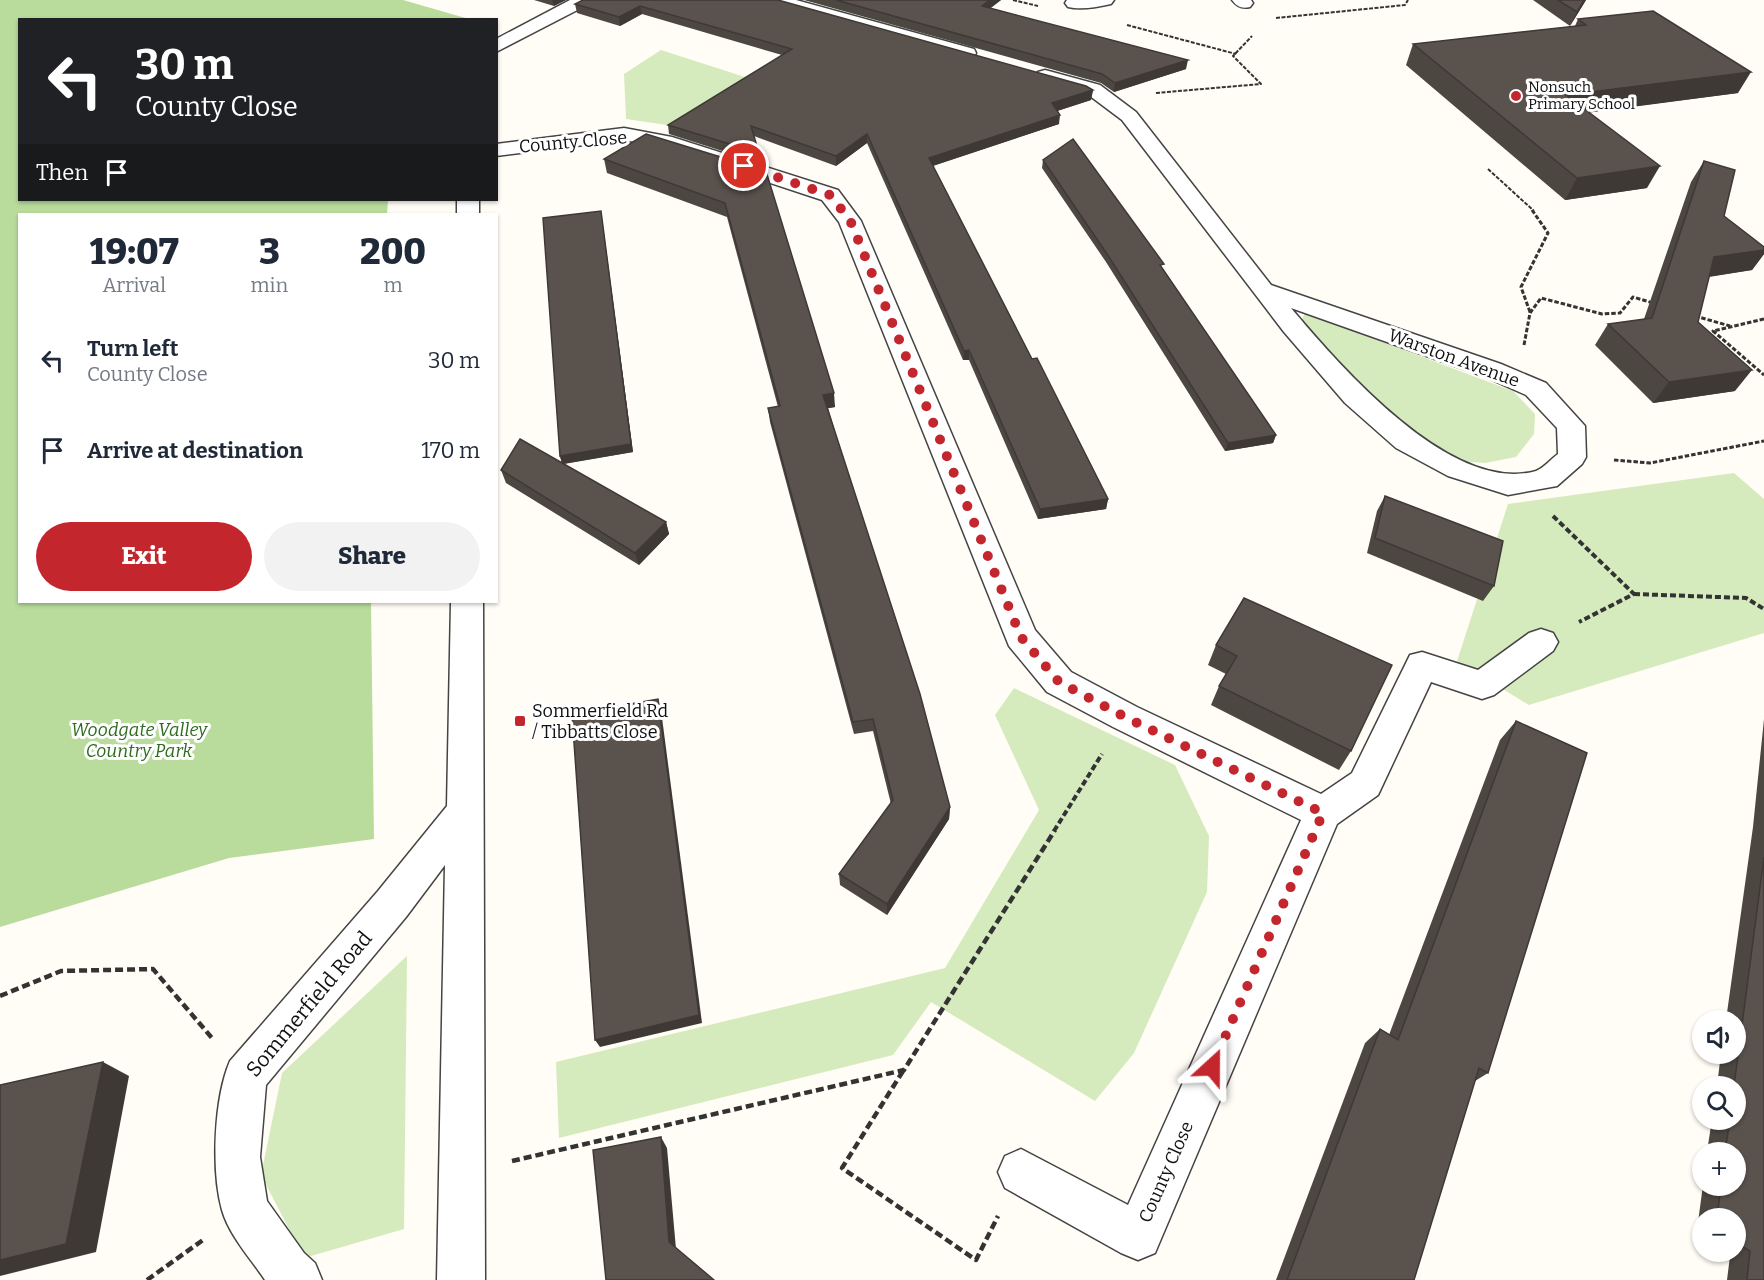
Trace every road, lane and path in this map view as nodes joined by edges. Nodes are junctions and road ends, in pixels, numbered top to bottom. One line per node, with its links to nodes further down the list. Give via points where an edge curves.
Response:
1 (583, 0): 9 (street)
2 (776, 0): 11 (street)
3 (1105, 0): 5 (street)
4 (1408, 0): 6 (path, via 1405,5)
5 (1074, 3)
6 (1269, 19)
7 (1126, 25): 10 (path)
8 (1256, 33): 10 (path)
9 (498, 46)
10 (1236, 54): 13 (path, via 1233,56 1261,84)
11 (983, 58)
12 (1026, 70): 13 (street, via 1094,89)
13 (1108, 98): 16 (street, via 1129,116)
14 (498, 150): 31 (street, County Close, via 624,134 665,141 830,195 850,220 1021,637 1059,682)
15 (1488, 169): 18 (path, via 1535,212 1548,233 1521,287)
16 (1262, 290): 22 (street, Warston Avenue); 26 (street, via 1355,397 1406,441 1458,469)
17 (1654, 304): 18 (path, via 1633,297 1620,313 1602,314 1541,298)
18 (1530, 313): 22 (path, via 1520,360)
19 (1687, 313): 21 (path)
20 (1764, 319): 21 (path)
21 (1730, 326): 23 (path, via 1713,331)
22 (1492, 369): 25 (street, Warston Avenue, via 1536,389 1571,426)
23 (1764, 375)
24 (1764, 441): 25 (path, via 1650,464)
25 (1572, 457): 26 (street, via 1547,479)
26 (1508, 485): 27 (path, via 1561,521)
27 (1634, 594): 29 (path, via 1746,598); 30 (path)
28 (467, 603): 32 (street)
29 (1764, 609)
30 (1541, 642): 33 (street, via 1482,685 1422,665 1365,784)
31 (1125, 717): 33 (street, County Close); 35 (path)
32 (464, 812): 36 (street, Sommerfield Road, via 392,904); 37 (street)
33 (1323, 813): 38 (street, County Close, via 1137,1236)
34 (0, 996): 36 (path, via 61,971 153,969)
35 (904, 1070): 37 (path); 38 (path, via 843,1168 976,1260)
36 (245, 1076): 39 (street, Sommerfield Road, via 237,1157)
37 (462, 1172): 42 (street)
38 (1021, 1172)
39 (245, 1210): 40 (path); 41 (street, Sommerfield Road)
40 (147, 1280)
41 (298, 1280)
42 (461, 1280)

